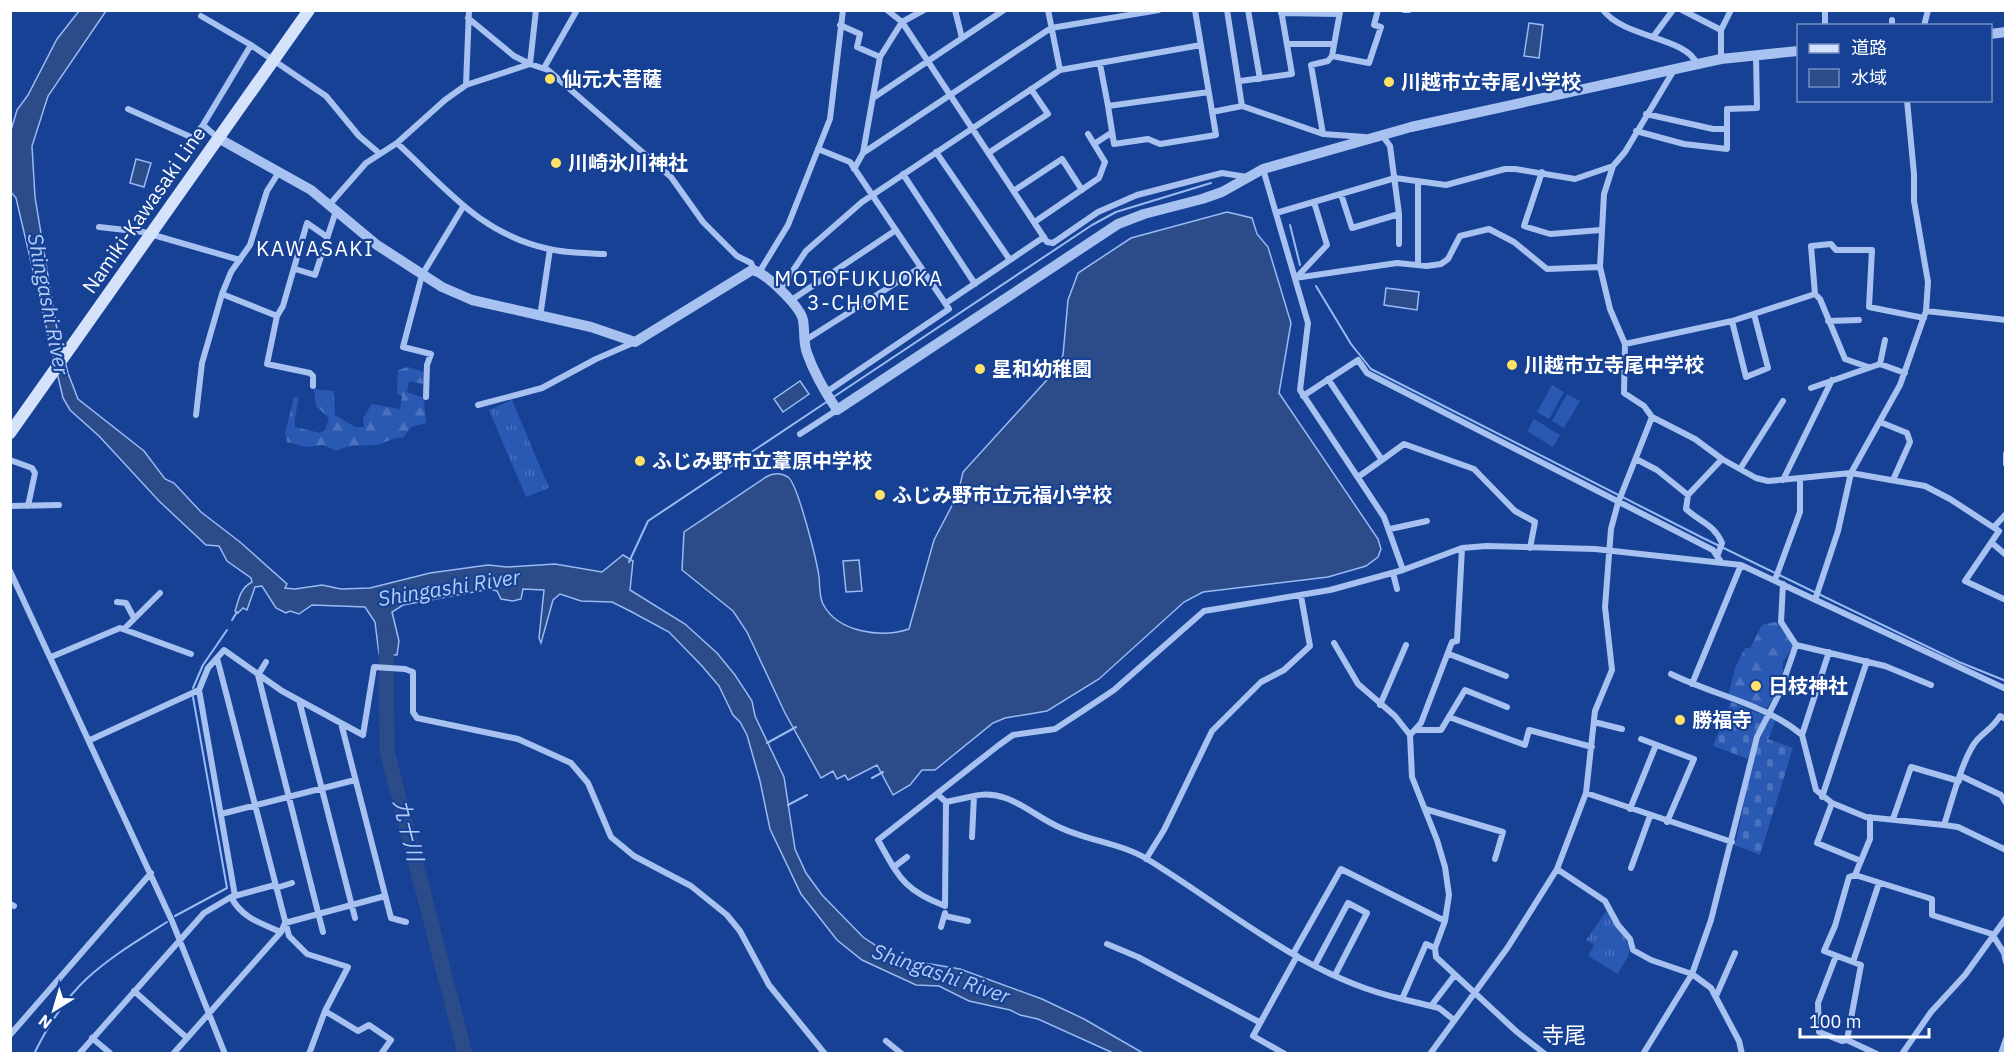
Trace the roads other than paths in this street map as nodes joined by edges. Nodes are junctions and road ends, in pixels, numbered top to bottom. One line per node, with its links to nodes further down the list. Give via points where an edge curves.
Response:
1 (309, 10): 40 (main road, Namiki-Kawasaki Line)
2 (536, 10): 42 (street)
3 (577, 10): 45 (street)
4 (843, 10): 26 (street)
5 (887, 10): 25 (street)
6 (924, 10): 25 (street)
7 (956, 10): 30 (street)
8 (1004, 10): 30 (street)
9 (1048, 10): 27 (street)
10 (1159, 10): 27 (street)
11 (1195, 10): 34 (street)
12 (1227, 10): 49 (street)
13 (1248, 10): 48 (street)
14 (1378, 10): 37 (street, via 1374,25 1381,27 1369,63)
15 (1404, 10): 16 (street)
16 (1409, 10)
17 (1603, 10): 29 (street, via 1613,23)
18 (1673, 10): 29 (street)
19 (1682, 10): 28 (street)
20 (1731, 10): 28 (street)
21 (1281, 12): 22 (street); 31 (street)
22 (1340, 12): 32 (street)
23 (469, 14): 42 (street, via 514,56); 50 (street)
24 (201, 16): 33 (street)
25 (903, 22): 38 (street); 41 (street)
26 (840, 25): 38 (street, via 860,34 856,47); 72 (street, via 830,118)
27 (1051, 28): 46 (street); 53 (street)
28 (1721, 30): 39 (street)
29 (1653, 37): 44 (street, via 1694,58)
30 (962, 38): 41 (street)
31 (1287, 44): 32 (street); 48 (street, via 1292,74)
32 (1334, 44): 37 (street)
33 (251, 45): 40 (street); 61 (street)
34 (1201, 45): 43 (street); 52 (street)
35 (1797, 51): 36 (street)
36 (1756, 55): 39 (street); 63 (street, via 1757,108 1727,109)
37 (1332, 56): 67 (street, via 1328,61 1311,65)
38 (880, 57): 54 (street)
39 (1721, 59): 44 (street)
40 (273, 60): 69 (main road, Namiki-Kawasaki Line); 75 (street, via 326,96 359,136)
41 (928, 60): 53 (street); 54 (street)
42 (530, 64): 45 (street); 50 (street)
43 (1100, 64): 46 (street); 56 (street)
44 (1697, 64): 47 (street)
45 (544, 68): 111 (street, via 671,177 703,222)
46 (1060, 70): 51 (street)
47 (1674, 70): 60 (street); 68 (street)
48 (1260, 79): 49 (street)
49 (1239, 81): 57 (street)
50 (466, 85): 70 (street)
51 (1031, 89): 62 (street); 74 (street, via 1048,114)
52 (1209, 92): 56 (street); 59 (street)
53 (950, 94): 62 (street); 76 (street)
54 (873, 98): 76 (street)
55 (1906, 102): 121 (street, via 1914,201 1928,282)
56 (1108, 106): 65 (street)
57 (1242, 106): 59 (street); 67 (street)
58 (128, 109): 61 (street, via 193,138)
59 (1212, 112): 65 (street, via 1216,135 1160,144 1148,139 1114,144)
60 (1646, 114): 63 (street); 64 (street)
61 (202, 125): 69 (street)
62 (972, 126): 73 (street); 74 (street)
63 (1727, 129): 64 (street, via 1727,149)
64 (1636, 132): 77 (street)
65 (1111, 133): 71 (street)
66 (1088, 134): 71 (street)
67 (1323, 134): 68 (street)
68 (1376, 137): 79 (street); 84 (street, via 1390,146)
69 (218, 138): 80 (street); 99 (main road, Namiki-Kawasaki Line)
70 (397, 143): 75 (street); 92 (street)
71 (1094, 144): 87 (street, via 1105,162 1100,178)
72 (818, 149): 78 (street, via 850,162); 111 (street, via 788,225)
73 (936, 152): 82 (street); 105 (street)
74 (990, 152): 86 (street)
75 (379, 153): 91 (street, via 366,163)
76 (863, 153): 78 (street)
77 (1613, 166): 81 (street, via 1575,179); 98 (street, via 1604,194)
78 (854, 169): 89 (street)
79 (1263, 169): 83 (street); 93 (street)
80 (279, 172): 91 (street); 106 (street, via 267,191 250,245)
81 (1542, 172): 85 (street, via 1505,169 1446,185); 98 (street, via 1524,226 1550,234)
82 (903, 174): 89 (street); 114 (street)
83 (1247, 177): 101 (street, via 1222,173 1137,195 1098,212 1053,243); 144 (street, via 1202,199 1118,224)
84 (1395, 178): 85 (street); 88 (street); 94 (street)
85 (1418, 182): 107 (street)
86 (1015, 190): 87 (street, via 1062,159); 95 (street)
87 (1082, 190): 95 (street)
88 (1341, 194): 90 (street); 94 (street, via 1352,228)
89 (871, 195): 97 (street); 115 (street, via 806,251)
90 (1314, 202): 93 (street); 113 (street, via 1327,245)
91 (333, 207): 100 (street); 112 (street)
92 (464, 207): 103 (street, via 488,225); 112 (street)
93 (1276, 213): 113 (street)
94 (1399, 214): 102 (street)
95 (1036, 221): 101 (street)
96 (99, 227): 99 (street)
97 (896, 230): 108 (street); 118 (street)
98 (1601, 230): 109 (street)
99 (150, 234): 106 (street); 147 (main road, Namiki-Kawasaki Line)
100 (327, 237): 110 (street, via 315,275); 110 (street, via 307,223)
101 (1044, 237): 105 (street)
102 (1399, 244)
103 (550, 249): 104 (street); 123 (street)
104 (604, 254)
105 (1010, 260): 114 (street)
106 (240, 261): 116 (street)
107 (1418, 265): 109 (street, via 1441,264 1460,236 1489,229 1514,242 1547,269); 113 (street, via 1397,264)
108 (921, 267): 119 (street); 129 (street)
109 (1600, 267): 131 (street, via 1610,309)
110 (295, 269): 122 (street)
111 (757, 271): 115 (street); 130 (street)
112 (422, 275): 123 (street, via 472,300); 141 (street, via 403,347 431,354)
113 (1295, 278): 140 (street, via 1308,323 1300,390)
114 (975, 284): 119 (street)
115 (780, 290): 118 (street)
116 (222, 294): 122 (street); 145 (street, via 202,363)
117 (1815, 294): 120 (street); 121 (street, via 1811,246 1831,244 1836,250 1872,250 1869,307); 126 (street)
118 (790, 301): 129 (street, via 803,319)
119 (946, 303): 139 (street, via 949,309 944,314)
120 (1754, 314): 125 (street); 125 (street, via 1768,369 1746,377)
121 (1925, 315): 124 (street); 134 (street)
122 (277, 316): 137 (street, via 267,364 310,373)
123 (540, 317): 130 (street, via 591,327)
124 (2006, 320)
125 (1732, 321): 131 (street)
126 (1828, 321): 127 (street); 133 (street, via 1845,359)
127 (1859, 321)
128 (1885, 340): 132 (street)
129 (804, 341): 139 (street)
130 (635, 342): 143 (street, via 542,388)
131 (1625, 344): 146 (street, via 1624,393 1644,406)
132 (1880, 364): 133 (street); 134 (street)
133 (1868, 367): 136 (street)
134 (1905, 374): 148 (street)
135 (1328, 379): 140 (street); 154 (street); 163 (street, via 1358,360 1367,373)
136 (1832, 380): 138 (street); 160 (street)
137 (313, 386)
138 (1811, 388)
139 (825, 393): 144 (street)
140 (1303, 396): 158 (street)
141 (426, 397)
142 (1784, 401): 156 (street)
143 (478, 405)
144 (837, 410): 149 (street)
145 (196, 415)
146 (1652, 417): 151 (street); 152 (street, via 1695,439)
147 (15, 421)
148 (1880, 422): 157 (street); 161 (street, via 1907,433 1910,442)
149 (800, 434)
150 (2006, 454): 155 (street)
151 (1636, 459): 162 (street); 163 (street)
152 (1722, 459): 156 (street); 162 (street)
153 (10, 460): 166 (street, via 32,468 35,473)
154 (1382, 460): 158 (street); 173 (street, via 1404,444 1474,469 1515,511 1534,522)
155 (2006, 464)
156 (1740, 469): 160 (street, via 1768,481)
157 (1851, 472): 159 (street); 161 (street); 187 (street, via 1838,531)
158 (1358, 477): 170 (street)
159 (1800, 478): 160 (street); 182 (street, via 1800,512)
160 (1783, 480)
161 (1893, 480): 169 (street, via 1930,488)
162 (1688, 495): 175 (street, via 1686,509 1710,524 1719,537 1722,543)
163 (1618, 503): 174 (street); 175 (street)
164 (59, 505): 166 (street)
165 (10, 506): 166 (street)
166 (28, 506)
167 (2006, 514): 169 (street)
168 (1426, 521): 170 (street)
169 (1994, 527): 171 (street, via 1999,531)
170 (1390, 529): 179 (street)
171 (1992, 543): 176 (street); 188 (street, via 1965,581)
172 (1462, 548): 173 (street); 179 (street); 197 (street, via 1457,641 1452,642)
173 (1530, 548): 174 (street)
174 (1609, 550): 177 (street); 215 (street, via 1605,607 1612,670)
175 (1718, 554): 177 (street)
176 (2006, 555)
177 (1721, 562): 178 (street)
178 (1741, 565): 182 (street); 205 (street)
179 (1403, 570): 181 (street)
180 (10, 571): 198 (street)
181 (1394, 573): 184 (street); 186 (street)
182 (1775, 580): 183 (street)
183 (1784, 584): 187 (street); 194 (street, via 1780,622)
184 (1397, 589)
185 (159, 593): 190 (street)
186 (1301, 596): 228 (street, via 1204,611 1088,708 1054,729 1013,735); 248 (street, via 1310,646 1284,670 1261,682 1212,731 1167,825)
187 (1815, 600): 207 (street)
188 (2006, 600)
189 (117, 602): 190 (street, via 126,603)
190 (134, 618): 191 (street)
191 (124, 629): 196 (street); 198 (street)
192 (1334, 643): 210 (street, via 1358,684)
193 (1406, 645): 210 (street)
194 (1796, 645): 195 (street); 212 (street)
195 (1829, 652): 200 (street); 219 (street)
196 (190, 654)
197 (1449, 654): 204 (street); 218 (street, via 1421,723)
198 (51, 657): 221 (street)
199 (217, 658): 203 (street, via 224,650); 208 (street); 235 (street)
200 (1867, 661): 206 (street); 230 (street)
201 (266, 662): 203 (street)
202 (1671, 674): 205 (street)
203 (258, 675): 209 (street); 231 (street)
204 (1506, 676)
205 (1692, 684): 212 (street)
206 (1931, 685)
207 (2006, 689)
208 (199, 690): 221 (street); 238 (street)
209 (299, 700): 216 (street); 226 (street)
210 (1380, 705): 218 (street)
211 (1507, 707): 213 (street, via 1465,690)
212 (1768, 714): 219 (street); 245 (street, via 1757,737)
213 (1449, 717): 218 (street, via 1441,730); 223 (street, via 1525,746 1529,730)
214 (2006, 718): 224 (street, via 2000,716 1992,729 1977,740)
215 (1594, 722): 217 (street); 223 (street)
216 (341, 723): 225 (street); 308 (street, via 363,735 374,667 396,668 413,672 413,712 417,718 518,739 571,763 588,783 611,837 634,856 691,886 727,915 769,985)
217 (1622, 729)
218 (1413, 733): 236 (street, via 1412,777)
219 (1802, 735): 230 (street, via 1816,790)
220 (1641, 739): 222 (street)
221 (90, 740): 254 (street)
222 (1656, 745): 237 (street); 242 (street, via 1694,759)
223 (1592, 747): 227 (street)
224 (1960, 778): 234 (street, via 2001,795); 241 (street, via 1911,767); 243 (street)
225 (356, 780): 226 (street); 259 (street)
226 (322, 788): 231 (street); 261 (street)
227 (1586, 793): 237 (street); 253 (street)
228 (937, 794): 232 (street); 251 (street, via 878,840)
229 (974, 796): 232 (street); 244 (street); 248 (street, via 1002,795 1060,828)
230 (1822, 796): 233 (street)
231 (288, 797): 235 (street); 263 (street)
232 (946, 802): 262 (street)
233 (1832, 803): 240 (street); 250 (street, via 1817,843)
234 (2006, 803)
235 (254, 805): 238 (street); 258 (street)
236 (1425, 809): 249 (street, via 1503,832); 268 (street, via 1448,880)
237 (1630, 809): 239 (street)
238 (221, 814): 260 (street)
239 (1650, 816): 242 (street); 252 (street)
240 (1870, 817): 241 (street); 250 (street, via 1870,839)
241 (1893, 819): 243 (street)
242 (1667, 822): 245 (street)
243 (1944, 825): 246 (street, via 1958,827)
244 (972, 837)
245 (1732, 842): 284 (street)
246 (2006, 850)
247 (907, 857): 251 (street)
248 (1146, 859): 279 (street)
249 (1495, 859)
250 (1861, 861): 255 (street)
251 (894, 867): 262 (street, via 911,890)
252 (1631, 868)
253 (1557, 869): 284 (street, via 1605,901 1633,950); 288 (street)
254 (150, 873): 275 (street); 296 (street)
255 (1855, 875): 257 (street); 280 (street, via 1849,877 1824,951)
256 (292, 883): 258 (street)
257 (1879, 883): 274 (street, via 1932,899 1932,915); 281 (street)
258 (275, 887): 260 (street); 270 (street)
259 (385, 896): 261 (street); 269 (street, via 391,918)
260 (233, 897): 272 (street, via 238,909 249,918); 275 (street, via 204,912)
261 (351, 906): 263 (street); 265 (street)
262 (945, 906): 264 (street)
263 (318, 915): 270 (street); 273 (street)
264 (945, 915): 267 (street); 271 (street)
265 (355, 918)
266 (2006, 918): 274 (street)
267 (968, 921)
268 (1445, 921): 277 (street); 279 (street, via 1341,869)
269 (406, 922)
270 (285, 923): 272 (street); 292 (street, via 289,936 301,950 348,967)
271 (941, 927)
272 (281, 932): 293 (street)
273 (323, 932)
274 (1992, 934): 282 (street); 316 (street)
275 (180, 941): 287 (street); 293 (street)
276 (1107, 944): 295 (street)
277 (1435, 948): 286 (street, via 1436,957); 290 (street, via 1426,944)
278 (1735, 953): 289 (street)
279 (1295, 955): 283 (street); 295 (street)
280 (1836, 956): 281 (street); 300 (street, via 1818,1003 1819,1032)
281 (1853, 962): 300 (street, via 1861,965)
282 (2006, 962)
283 (1315, 965): 285 (street); 285 (street, via 1348,903 1368,913)
284 (1692, 974): 289 (street); 313 (street)
285 (1335, 975): 290 (street, via 1375,993)
286 (1454, 976): 288 (street); 291 (street)
287 (134, 991): 297 (street); 298 (street)
288 (1474, 994): 294 (street); 312 (street)
289 (1716, 996): 314 (street)
290 (1402, 999): 291 (street)
291 (1431, 1006): 294 (street)
292 (325, 1011): 306 (street); 307 (street, via 358,1031 369,1025 391,1040)
293 (209, 1013): 298 (street); 305 (street)
294 (1454, 1020): 311 (street)
295 (1260, 1022): 310 (street, via 1253,1036)
296 (10, 1035)
297 (92, 1038): 302 (street); 303 (street)
298 (187, 1038): 304 (street)
299 (2006, 1039): 317 (street)
300 (1847, 1040): 315 (street)
301 (886, 1041): 309 (street)
302 (79, 1053)
303 (110, 1053)
304 (173, 1053)
305 (225, 1053)
306 (309, 1053)
307 (381, 1053)
308 (825, 1053)
309 (902, 1053)
310 (1285, 1053)
311 (1430, 1053)
312 (1545, 1053)
313 (1643, 1053)
314 (1742, 1053)
315 (1877, 1053)
316 (1902, 1053)
317 (2001, 1053)

